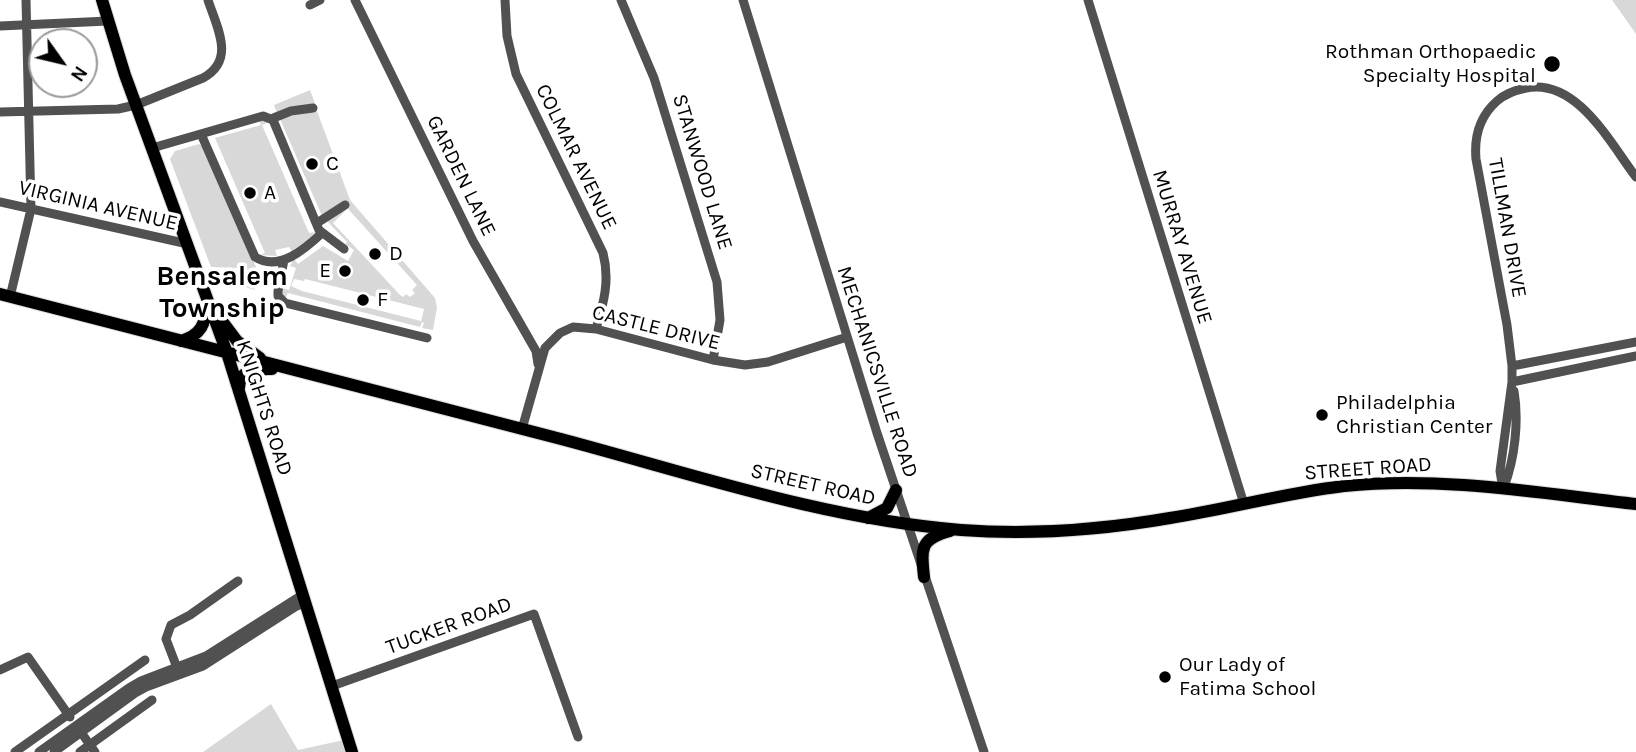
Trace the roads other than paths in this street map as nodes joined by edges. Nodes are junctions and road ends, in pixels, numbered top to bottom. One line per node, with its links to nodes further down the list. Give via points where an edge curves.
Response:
1 (26, 0): 12 (street)
2 (103, 0): 11 (main road, KNIGHTS ROAD)
3 (208, 0): 14 (street, via 223,52 220,63 203,78)
4 (320, 0): 10 (street)
5 (355, 0): 40 (street, GARDEN LANE, via 473,241 536,351)
6 (505, 0): 32 (street, COLMAR AVENUE, via 516,74 603,253 606,292)
7 (621, 0): 39 (street, STANWOOD LANE, via 654,78 717,282 720,320)
8 (743, 0): 33 (street, MECHANICSVILLE ROAD)
9 (1088, 0): 48 (street, MURRAY AVENUE)
10 (310, 5)
11 (108, 21): 12 (street); 14 (main road, KNIGHTS ROAD)
12 (27, 25): 13 (street); 17 (street)
13 (0, 26)
14 (136, 105): 17 (street); 20 (main road, KNIGHTS ROAD)
15 (313, 108): 18 (street)
16 (0, 112): 17 (street)
17 (28, 112): 24 (street)
18 (271, 119): 19 (street, via 262,116); 25 (street)
19 (201, 134): 20 (street); 29 (street, via 255,257)
20 (152, 148): 27 (main road, KNIGHTS ROAD)
21 (1636, 177): 41 (street, TILLMAN DRIVE, via 1580,104 1559,91 1519,90 1486,113 1476,137 1476,159)
22 (0, 202): 24 (street, VIRGINIA AVENUE)
23 (345, 205): 25 (street)
24 (31, 209): 27 (street, VIRGINIA AVENUE); 31 (street)
25 (317, 223): 26 (street)
26 (322, 233): 28 (street); 29 (street)
27 (188, 244): 30 (main road, KNIGHTS ROAD)
28 (344, 249)
29 (285, 260): 34 (street, via 278,296 285,303)
30 (206, 293): 35 (main road, via 204,326); 37 (main road, KNIGHTS ROAD); 42 (main road, via 237,341)
31 (5, 295): 35 (main road, STREET ROAD)
32 (596, 329): 39 (street, CASTLE DRIVE); 40 (street, CASTLE DRIVE, via 581,326 560,333 545,348)
33 (847, 337): 39 (street, CASTLE DRIVE, via 758,364); 47 (street, MECHANICSVILLE ROAD)
34 (427, 338)
35 (181, 341): 37 (main road, STREET ROAD)
36 (1636, 342): 41 (street)
37 (227, 353): 42 (main road, STREET ROAD); 44 (main road, KNIGHTS ROAD)
38 (1636, 356): 43 (street)
39 (713, 360)
40 (538, 364): 45 (street, CASTLE DRIVE)
41 (1512, 366): 43 (street, TILLMAN DRIVE)
42 (282, 367): 44 (main road, via 248,370 241,377); 45 (main road, STREET ROAD)
43 (1512, 382): 46 (street, TILLMAN DRIVE, via 1517,415 1510,471)
44 (240, 395): 55 (main road, KNIGHTS ROAD)
45 (522, 429): 50 (main road, STREET ROAD)
46 (1503, 489): 48 (main road, STREET ROAD, via 1379,483); 49 (main road, STREET ROAD)
47 (896, 490): 50 (main road, via 887,508); 51 (street, MECHANICSVILLE ROAD)
48 (1244, 504): 52 (main road, STREET ROAD, via 1105,528)
49 (1636, 504)
50 (867, 518): 51 (main road, STREET ROAD)
51 (907, 524): 52 (main road, STREET ROAD); 53 (street, MECHANICSVILLE ROAD)
52 (958, 529): 53 (main road, via 926,542)
53 (924, 577): 70 (street, MECHANICSVILLE ROAD)
54 (238, 581): 58 (street, via 170,625 166,639)
55 (303, 599): 58 (street); 59 (main road, KNIGHTS ROAD)
56 (145, 660): 61 (street)
57 (0, 670): 61 (street, via 28,657)
58 (178, 671): 62 (street, via 141,681)
59 (332, 687): 63 (street, TUCKER ROAD, via 534,614); 69 (main road, KNIGHTS ROAD)
60 (152, 700): 64 (street)
61 (68, 714): 62 (street); 65 (street)
62 (79, 729): 64 (street); 66 (street); 67 (street)
63 (578, 737)
64 (92, 748): 68 (street)
65 (15, 752)
66 (39, 752)
67 (54, 752)
68 (80, 752)
69 (352, 752)
70 (984, 752)

